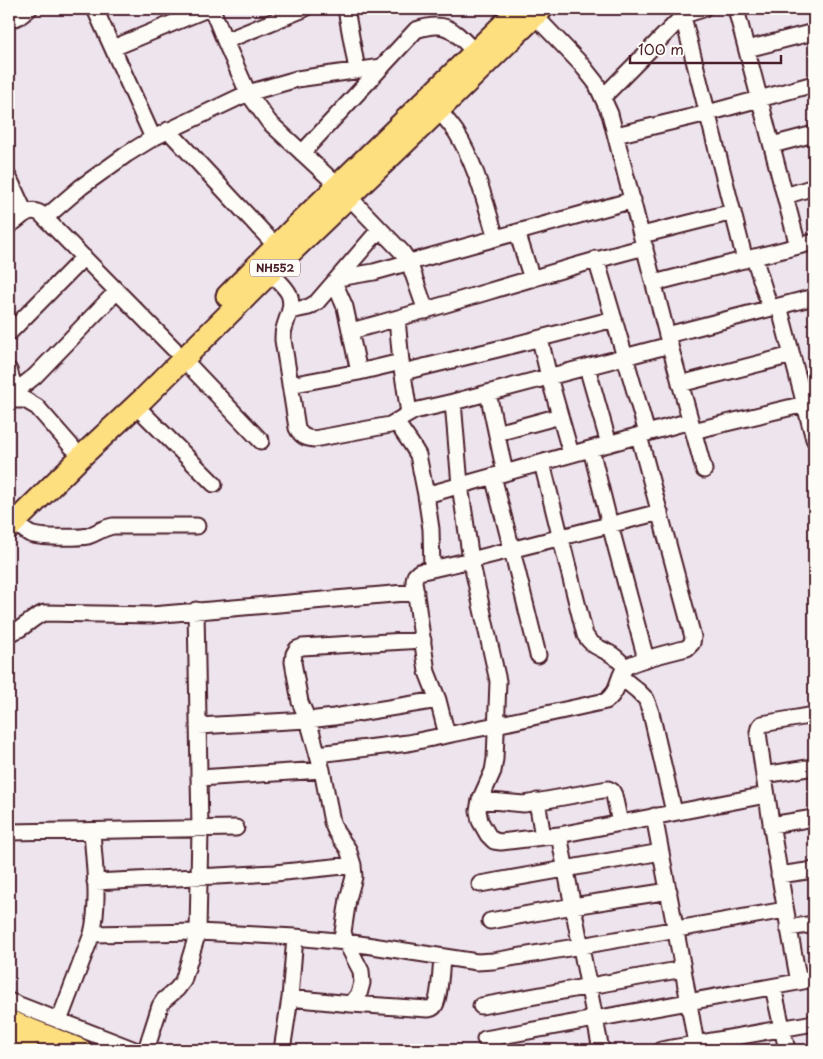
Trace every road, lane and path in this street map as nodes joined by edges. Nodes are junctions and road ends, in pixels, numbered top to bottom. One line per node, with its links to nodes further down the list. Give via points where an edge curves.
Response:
1 (29, 9): 11 (street)
2 (95, 9): 14 (street)
3 (207, 9): 14 (street)
4 (212, 9): 13 (street)
5 (304, 9): 13 (street)
6 (346, 9): 18 (street)
7 (704, 9): 10 (street)
8 (736, 9): 15 (street)
9 (532, 11): 16 (highway, NH552); 21 (street, via 581,64); 23 (highway, NH552)
10 (682, 12): 21 (street); 24 (street)
11 (9, 20)
12 (814, 32): 15 (street)
13 (225, 41): 20 (street)
14 (113, 48): 28 (street)
15 (746, 49): 22 (street)
16 (475, 52): 17 (street, via 455,32 442,25 428,25 416,30); 33 (highway, NH552)
17 (382, 67): 18 (street); 30 (street)
18 (357, 70): 20 (street, via 297,79)
19 (814, 84): 22 (street)
20 (248, 93): 25 (street); 30 (street, via 269,122)
21 (603, 97): 27 (street)
22 (760, 99): 24 (street); 29 (street)
23 (439, 110): 33 (highway, NH552); 42 (street, via 456,132 467,154)
24 (708, 113): 27 (street); 36 (street)
25 (168, 130): 28 (street); 45 (street)
26 (814, 134): 29 (street)
27 (616, 135): 35 (street)
28 (153, 138): 38 (street, via 81,187)
29 (772, 145): 34 (street)
30 (302, 153): 33 (street)
31 (9, 178): 37 (street)
32 (814, 187): 34 (street)
33 (343, 191): 40 (street); 45 (highway, NH552); 51 (highway, NH552)
34 (785, 196): 46 (street)
35 (633, 200): 41 (street); 43 (street)
36 (733, 212): 43 (street); 49 (street)
37 (25, 213): 38 (street, via 37,212); 39 (street)
38 (45, 218): 47 (street)
39 (9, 225)
40 (380, 230): 50 (street); 53 (street)
41 (517, 232): 42 (street); 52 (street)
42 (496, 238): 50 (street)
43 (643, 241): 48 (street); 54 (street)
44 (814, 242): 46 (street)
45 (276, 246): 66 (highway, NH552, via 218,306)
46 (798, 246): 49 (street)
47 (84, 257): 55 (street); 63 (street)
48 (596, 259): 52 (street); 61 (street)
49 (750, 259): 54 (street); 57 (street)
50 (409, 262): 53 (street); 59 (street)
51 (271, 273): 58 (street, via 289,295); 66 (highway, NH552)
52 (532, 279): 59 (street)
53 (336, 280): 58 (street, via 317,302); 62 (street)
54 (654, 284): 65 (street)
55 (117, 291): 66 (street); 77 (street)
56 (814, 297): 57 (street)
57 (774, 307): 65 (street); 67 (street)
58 (290, 311): 75 (street, via 283,340)
59 (426, 311): 60 (street)
60 (397, 319): 62 (street); 69 (street)
61 (614, 319): 64 (street); 68 (street)
62 (351, 331): 72 (street)
63 (9, 334)
64 (540, 339): 69 (street); 73 (street)
65 (668, 340): 68 (street); 74 (street)
66 (178, 354): 79 (highway, NH552); 87 (street); 89 (highway, NH552)
67 (792, 355): 74 (street); 80 (street)
68 (626, 357): 70 (street); 85 (street)
69 (402, 367): 72 (street); 82 (street)
70 (587, 367): 73 (street); 88 (street)
71 (9, 370): 77 (street)
72 (359, 372): 75 (street)
73 (549, 377): 76 (street); 81 (street)
74 (680, 384): 83 (street)
75 (290, 385): 82 (street, via 297,428 306,438 379,427)
76 (488, 392): 78 (street); 84 (street)
77 (14, 397): 89 (street, via 38,407)
78 (453, 402): 82 (street, via 414,410); 96 (street)
79 (136, 406): 95 (street); 99 (highway, NH552)
80 (809, 408): 83 (street); 86 (street)
81 (560, 416): 84 (street); 91 (street)
82 (402, 418): 97 (street, via 418,455)
83 (692, 426): 85 (street); 93 (street)
84 (497, 433): 94 (street)
85 (643, 435): 88 (street); 98 (street)
86 (814, 439)
87 (261, 441)
88 (609, 444): 90 (street)
89 (72, 447): 99 (highway, NH552)
90 (592, 449): 91 (street); 100 (street)
91 (572, 454): 92 (street)
92 (542, 463): 94 (street); 102 (street)
93 (704, 470)
94 (499, 475): 96 (street); 103 (street)
95 (214, 484)
96 (460, 485): 97 (street); 104 (street)
97 (426, 495): 105 (street)
98 (660, 512): 100 (street); 111 (street, via 693,637 687,648)
99 (11, 520): 101 (street, via 29,533 52,537 86,536 113,526)
100 (610, 525): 102 (street); 111 (street)
101 (197, 526)
102 (560, 538): 103 (street); 112 (street, via 585,635 596,647 617,658)
103 (512, 550): 104 (street); 110 (street)
104 (471, 560): 105 (street); 116 (street, via 498,681)
105 (432, 569): 106 (street, via 415,576)
106 (416, 592): 107 (street); 109 (street)
107 (196, 610): 108 (street, via 152,615 44,613 18,630); 117 (street)
108 (9, 632)
109 (423, 640): 113 (street, via 427,672); 115 (street, via 297,649 293,662 300,702)
110 (538, 655)
111 (646, 659): 112 (street, via 632,664)
112 (623, 672): 116 (street, via 612,698 606,701); 127 (street, via 646,699 651,712)
113 (438, 700): 115 (street); 118 (street)
114 (814, 715): 122 (street, via 762,724 758,732)
115 (308, 720): 117 (street); 119 (street)
116 (496, 725): 118 (street); 125 (street, via 493,771)
117 (198, 726): 123 (street)
118 (447, 735): 119 (street)
119 (318, 754): 121 (street)
120 (814, 767): 122 (street)
121 (322, 770): 123 (street); 139 (street, via 332,822 348,849)
122 (764, 775): 124 (street)
123 (199, 778): 133 (street)
124 (766, 795): 127 (street); 131 (street)
125 (480, 800): 126 (street, via 518,804); 137 (street, via 480,821 494,841)
126 (537, 801): 130 (street, via 608,789 614,795); 137 (street)
127 (674, 812): 128 (street)
128 (654, 816): 130 (street); 138 (street)
129 (814, 818): 131 (street)
130 (620, 823): 136 (street)
131 (771, 825): 142 (street)
132 (236, 828): 133 (street)
133 (200, 829): 134 (street); 143 (street)
134 (92, 831): 135 (street); 144 (street)
135 (9, 832)
136 (559, 835): 137 (street); 140 (street)
137 (543, 837)
138 (661, 852): 140 (street); 146 (street)
139 (353, 865): 143 (street); 156 (street, via 354,877 344,932)
140 (566, 870): 145 (street); 147 (street)
141 (814, 870): 142 (street)
142 (779, 875): 148 (street)
143 (199, 876): 144 (street); 153 (street)
144 (95, 882): 154 (street, via 97,908)
145 (480, 884)
146 (669, 891): 147 (street); 152 (street)
147 (573, 906): 149 (street); 157 (street)
148 (785, 910): 151 (street); 152 (street)
149 (490, 921)
150 (814, 924): 151 (street)
151 (788, 928): 161 (street)
152 (676, 929): 157 (street); 159 (street)
153 (198, 932): 154 (street); 155 (street); 180 (street, via 182,981 160,1006)
154 (92, 934): 170 (street)
155 (294, 937): 156 (street); 164 (street)
156 (346, 942): 158 (street); 167 (street, via 361,971 362,983)
157 (581, 946): 158 (street, via 493,961); 162 (street)
158 (442, 957): 167 (street, via 438,997 433,1008)
159 (684, 969): 162 (street); 166 (street)
160 (814, 979): 161 (street)
161 (798, 982): 163 (street)
162 (589, 986): 168 (street); 169 (street)
163 (774, 987): 166 (street); 173 (street)
164 (290, 998): 167 (street); 181 (street)
165 (9, 1000): 170 (street)
166 (689, 1002): 169 (street); 176 (street)
167 (351, 1004)
168 (481, 1006)
169 (595, 1019): 174 (street); 182 (street)
170 (59, 1020): 179 (street)
171 (9, 1021): 178 (highway)
172 (814, 1023): 173 (street)
173 (783, 1029): 176 (street); 184 (street)
174 (485, 1039)
175 (9, 1042): 177 (highway)
176 (697, 1048): 183 (street)
177 (28, 1050)
178 (81, 1050)
179 (135, 1050)
180 (146, 1050)
181 (282, 1050)
182 (601, 1050)
183 (660, 1050)
184 (787, 1050)

